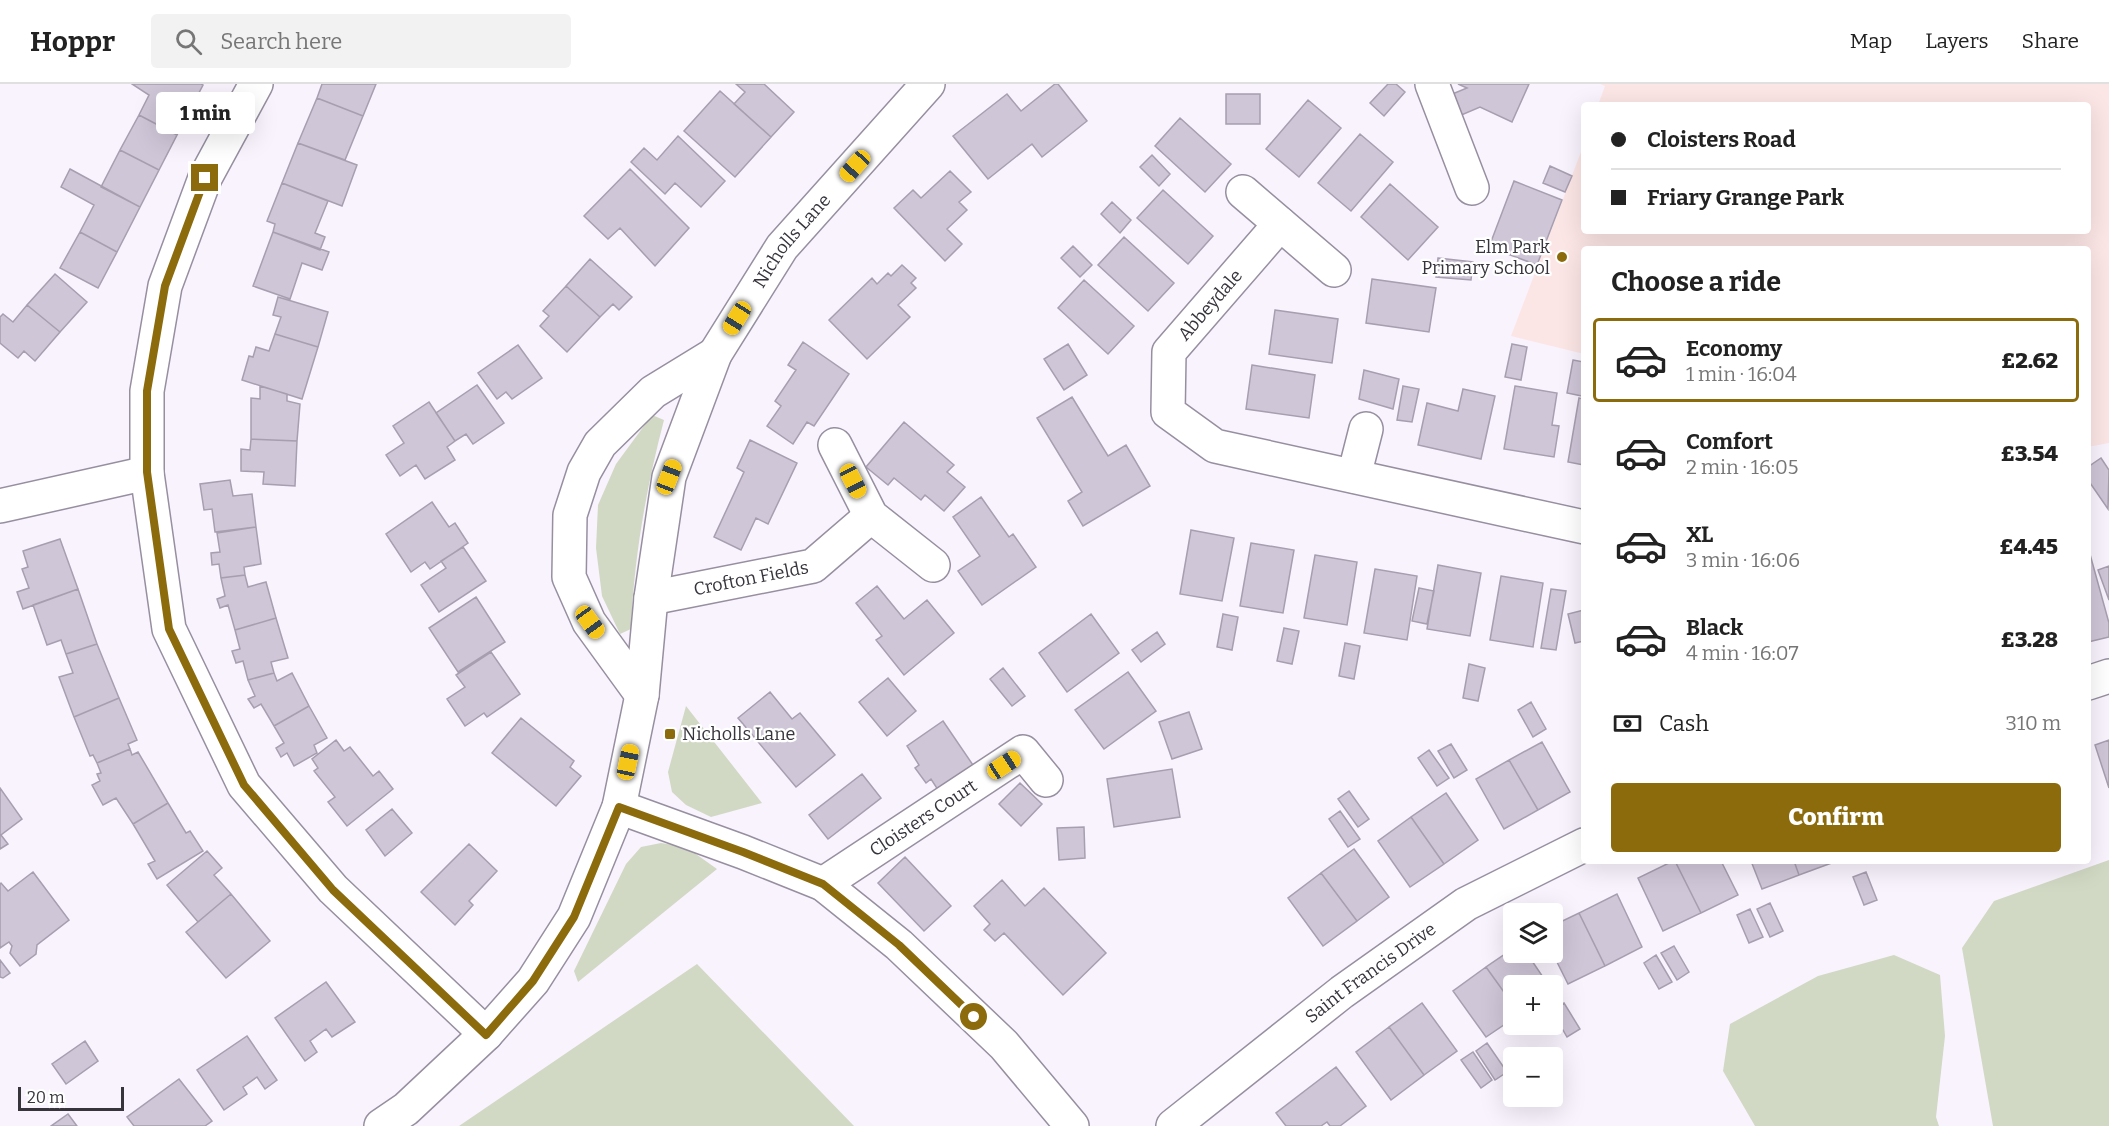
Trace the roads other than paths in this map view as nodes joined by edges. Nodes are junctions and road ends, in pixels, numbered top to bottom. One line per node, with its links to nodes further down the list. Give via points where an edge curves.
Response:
1 (256, 84): 11 (street, via 205,178 165,286 147,391)
2 (928, 84): 8 (street, Nicholls Lane, via 782,247)
3 (1432, 84): 4 (street)
4 (1472, 188)
5 (1242, 192): 6 (street)
6 (1280, 224): 7 (street); 12 (street, Abbeydale, via 1169,352 1168,412 1215,446)
7 (1334, 270)
8 (715, 354): 17 (street, Nicholls Lane, via 669,477); 20 (street, Nicholls Lane, via 653,392 600,444 584,472 570,515 569,577 590,622)
9 (1366, 429): 12 (street)
10 (835, 445): 14 (street)
11 (147, 472): 13 (street); 25 (street, via 169,629 244,785 333,890)
12 (1354, 476): 15 (street, Abbeydale)
13 (0, 506)
14 (871, 516): 16 (street); 17 (street, Crofton Fields, via 813,566)
15 (1581, 526)
16 (933, 565)
17 (651, 598): 20 (street, Nicholls Lane)
18 (2109, 676): 19 (street)
19 (2091, 682)
20 (642, 695): 22 (street, Nicholls Lane)
21 (1046, 780): 24 (street, Cloisters Court, via 1023,752)
22 (619, 807): 24 (street); 25 (street, Nicholls Lane, via 574,917 533,981)
23 (1581, 847): 28 (street, Saint Francis Drive, via 1467,904 1342,992)
24 (823, 884): 27 (street, via 899,945 1004,1045)
25 (486, 1035): 26 (street, Nicholls Lane, via 406,1109)
26 (381, 1126)
27 (1072, 1126)
28 (1173, 1126)

